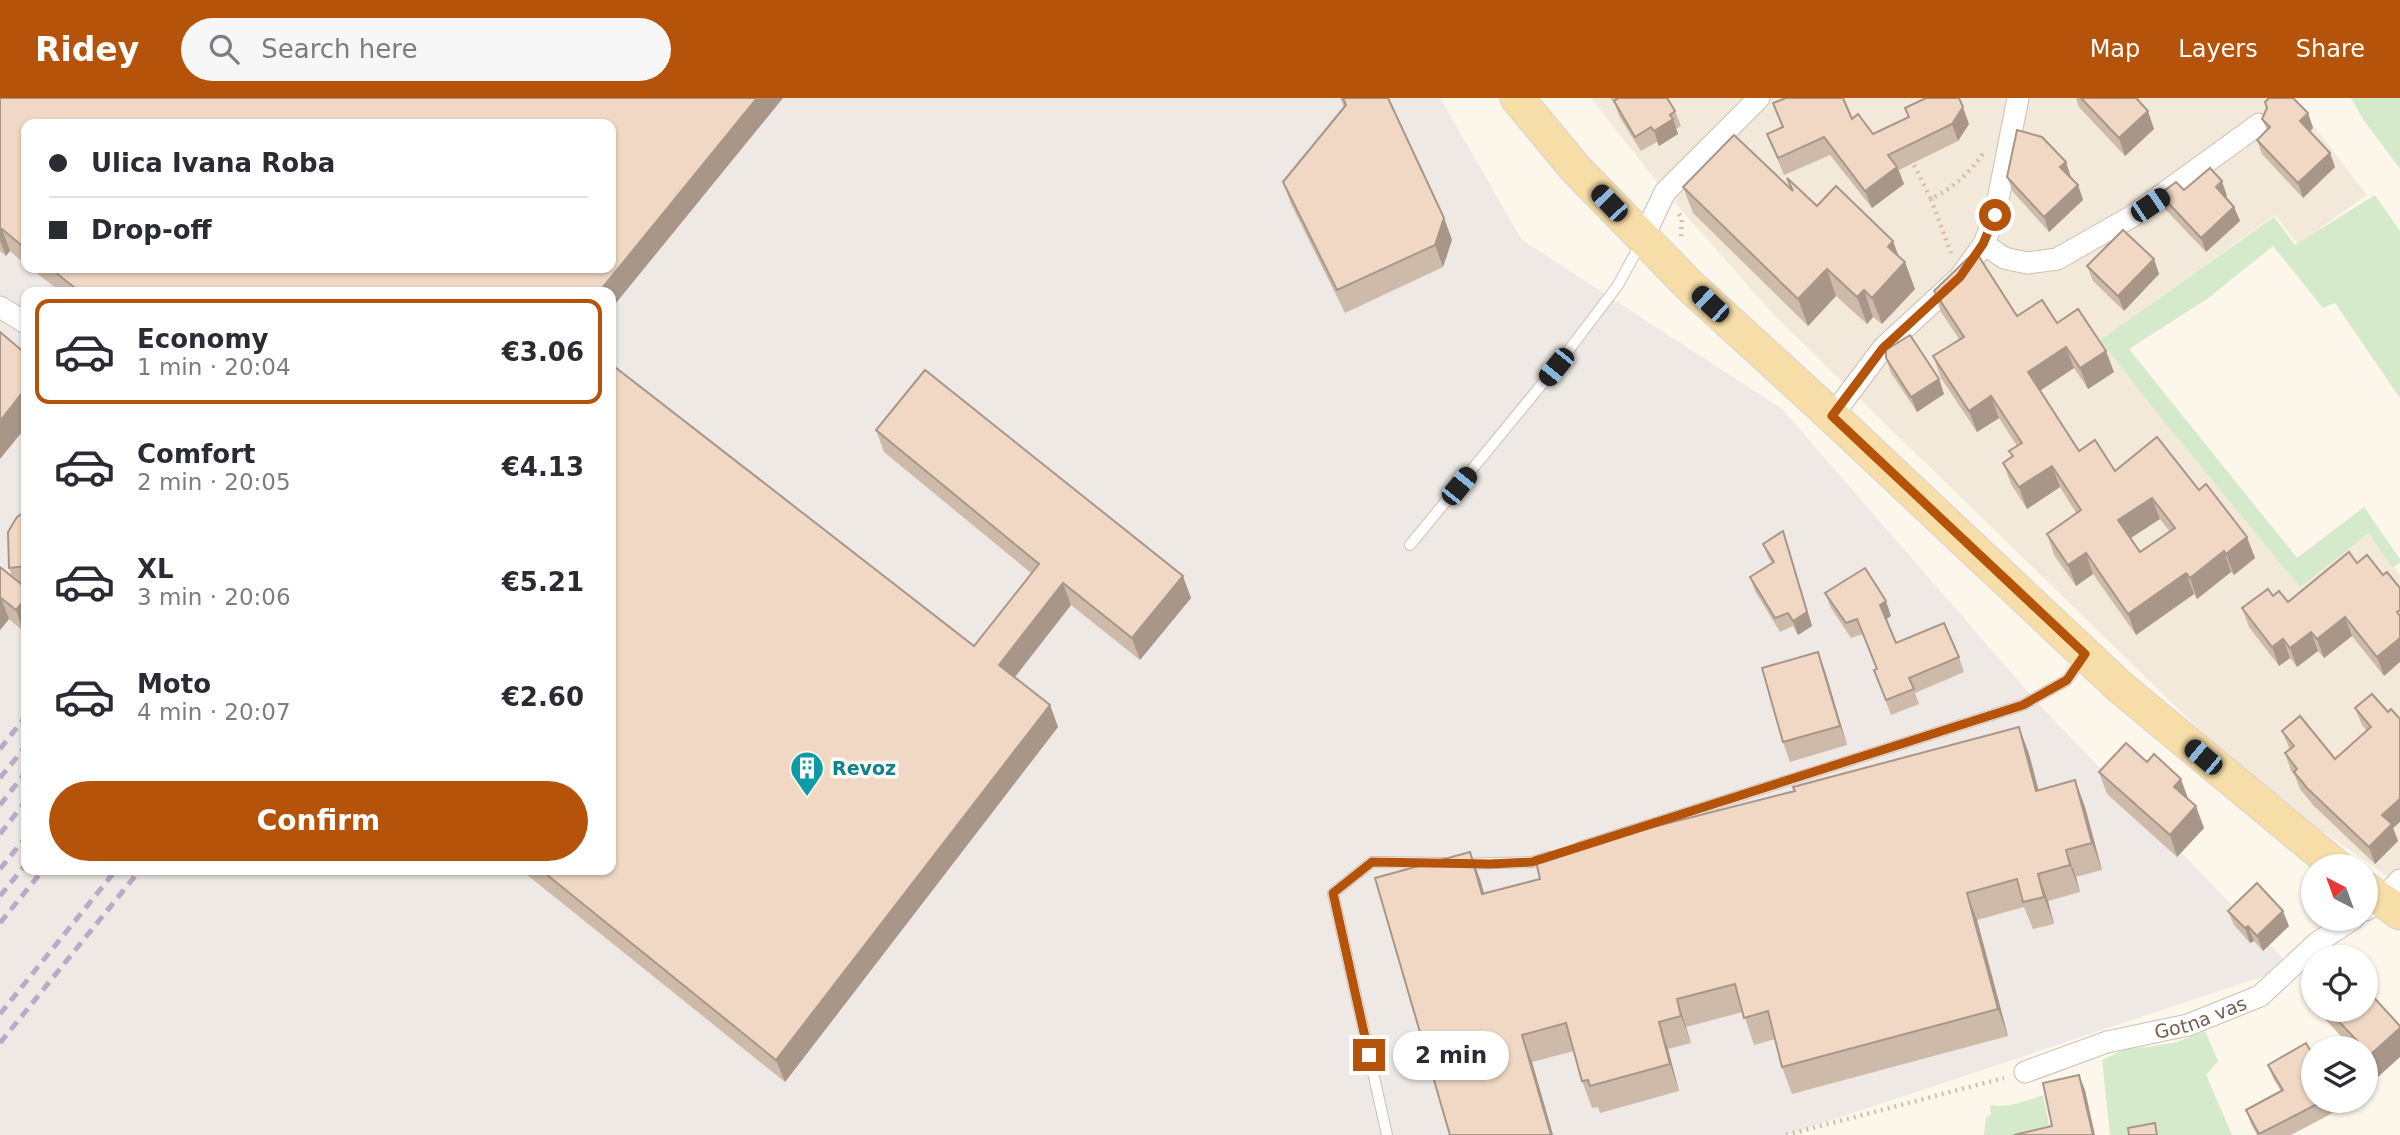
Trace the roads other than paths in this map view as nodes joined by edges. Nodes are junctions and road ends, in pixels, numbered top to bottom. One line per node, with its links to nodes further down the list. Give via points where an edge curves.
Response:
1 (1517, 98): 5 (main road, via 1575,168)
2 (1759, 98): 5 (street, via 1665,192)
3 (2018, 98): 6 (street, via 1995,215)
4 (2259, 124): 6 (street, via 2131,218 2057,259 2027,264 2004,258)
5 (1643, 238): 9 (main road); 10 (lane, via 1618,285 1578,338)
6 (1983, 244): 9 (street, via 1960,277 1883,348)
7 (0, 307): 8 (street)
8 (21, 320)
9 (1832, 416): 11 (main road)
10 (1410, 545)
11 (2085, 654): 12 (lane, via 2067,680 2023,705); 14 (main road)
12 (1571, 849)
13 (1558, 854): 17 (lane, via 1500,864 1372,862 1333,893)
14 (2322, 854)
15 (2335, 931): 16 (street, Gotna vas, via 2260,996 2188,1025 2107,1042)
16 (2025, 1072)
17 (1387, 1135)

